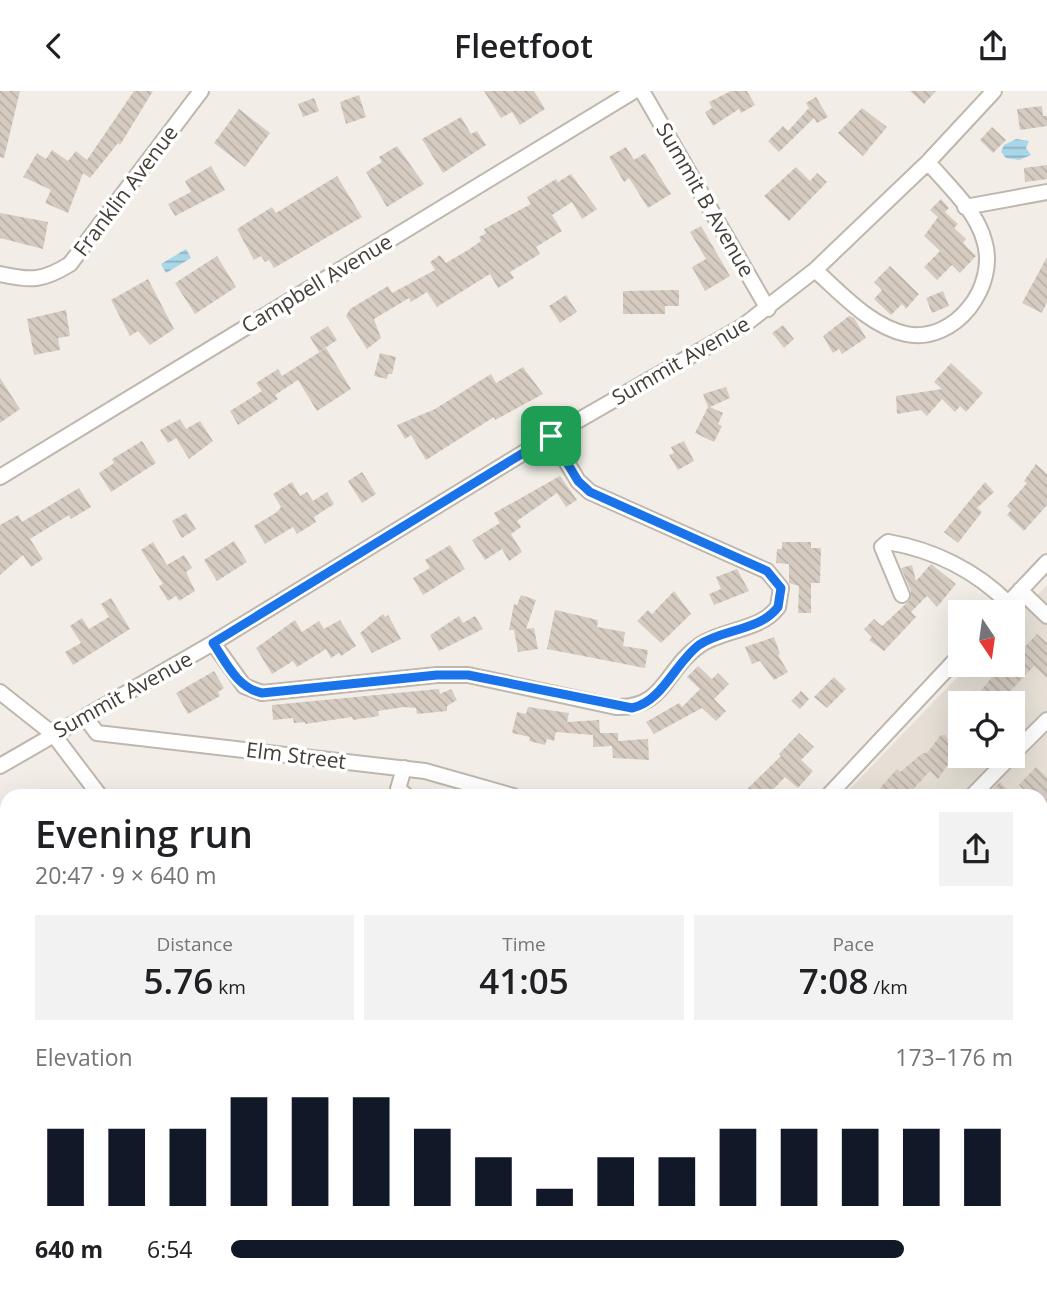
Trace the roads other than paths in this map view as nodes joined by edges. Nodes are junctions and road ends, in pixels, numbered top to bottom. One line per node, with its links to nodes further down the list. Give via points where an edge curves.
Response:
1 (201, 91): 9 (street, Franklin Avenue, via 71,264 49,277 24,279)
2 (634, 91): 12 (street, Campbell Avenue)
3 (642, 91): 10 (street, Summit B Avenue)
4 (994, 91): 5 (street, Summit Avenue)
5 (928, 162): 7 (street); 8 (street, Summit Avenue)
6 (1047, 193): 7 (street)
7 (965, 207): 8 (street, via 984,238 988,268 973,305 944,327 922,334 896,331 860,310)
8 (816, 270): 10 (street, Summit Avenue)
9 (0, 274)
10 (768, 309): 11 (street, Summit Avenue)
11 (551, 436): 19 (street, Summit Avenue); 19 (street, via 578,481 590,492 767,571 781,588 778,607 765,619 699,646 648,703 632,708 468,675 262,693 244,686)
12 (0, 477)
13 (1047, 562): 14 (street)
14 (1020, 590): 17 (street); 18 (street)
15 (902, 595): 16 (street, via 883,555 882,547 888,542 961,566 988,583)
16 (999, 600)
17 (1011, 600)
18 (1047, 616)
19 (213, 643): 22 (street, Summit Avenue)
20 (948, 668): 32 (street)
21 (0, 692): 24 (street)
22 (85, 717): 24 (street, Summit Avenue); 27 (street, Elm Street, via 97,733)
23 (1047, 720): 25 (street)
24 (53, 734): 26 (street, Summit Avenue); 29 (street)
25 (1025, 742)
26 (0, 767)
27 (404, 768): 30 (street); 31 (street, Elm Street)
28 (999, 768): 33 (street)
29 (95, 789)
30 (398, 789)
31 (488, 789)
32 (838, 789)
33 (979, 789)

